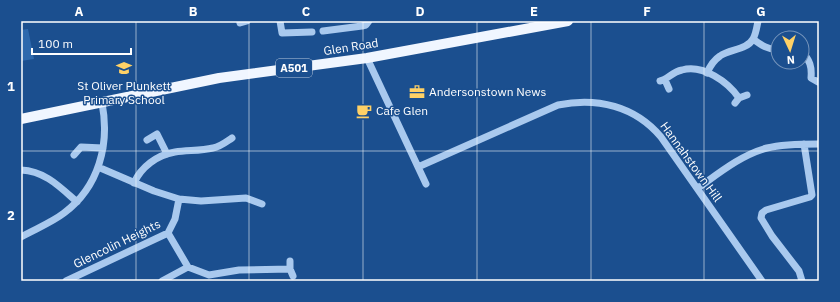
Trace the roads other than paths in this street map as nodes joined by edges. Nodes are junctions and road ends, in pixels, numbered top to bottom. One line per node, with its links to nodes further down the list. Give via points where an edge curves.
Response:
1 (280, 21): 6 (street, via 282,33)
2 (369, 21): 5 (street, via 362,26)
3 (568, 21): 9 (main road, Glen Road / A501)
4 (758, 21): 7 (street)
5 (323, 31)
6 (312, 32)
7 (754, 39): 8 (street); 11 (street, via 746,46 721,55)
8 (770, 49)
9 (367, 58): 15 (main road, Glen Road / A501, via 219,78); 25 (street)
10 (810, 61): 12 (street, via 810,78)
11 (707, 73): 13 (street, via 696,69 683,69 663,80); 14 (street, via 730,86 737,100)
12 (818, 82)
13 (669, 89)
14 (747, 95)
15 (102, 103): 16 (main road, Glen Road / A501); 21 (street, via 105,128)
16 (21, 119)
17 (232, 138): 22 (street, via 214,148)
18 (147, 140): 22 (street, via 157,134)
19 (804, 144): 20 (street); 29 (street, via 756,151); 40 (street, via 812,195 766,210 761,218)
20 (819, 144)
21 (103, 148): 23 (street, via 81,147); 24 (street)
22 (167, 154): 27 (street, via 146,166)
23 (74, 155)
24 (98, 167): 27 (street); 31 (street)
25 (418, 168): 28 (street); 29 (street, Hannahstown Hill, via 558,105 595,102 622,108 651,126)
26 (21, 170): 31 (street, via 47,177)
27 (134, 183): 30 (street)
28 (426, 184)
29 (698, 188): 39 (street, Hannahstown Hill)
30 (179, 200): 32 (street, via 201,202 246,198); 33 (street, Glencolin Heights, via 175,219)
31 (77, 202): 34 (street, via 54,220)
32 (262, 204)
33 (168, 233): 36 (street); 37 (street, Glencolin Heights)
34 (21, 236)
35 (290, 261): 36 (street, via 291,273 239,270 209,275)
36 (188, 267): 38 (street)
37 (66, 281)
38 (162, 281)
39 (762, 281)
40 (802, 281)

